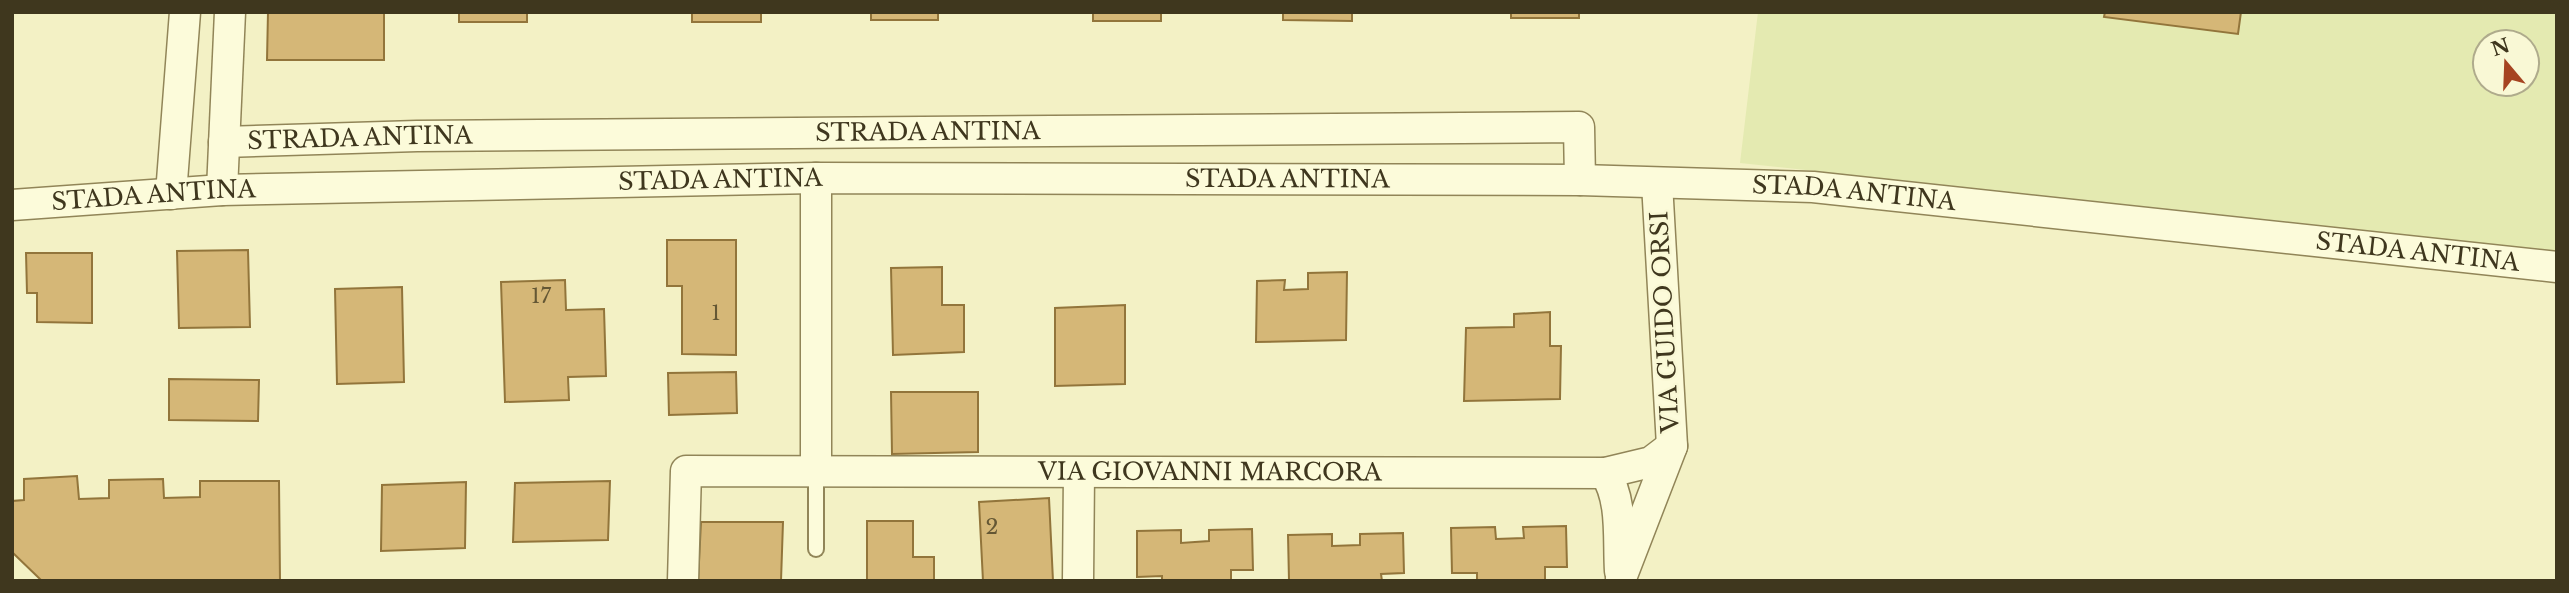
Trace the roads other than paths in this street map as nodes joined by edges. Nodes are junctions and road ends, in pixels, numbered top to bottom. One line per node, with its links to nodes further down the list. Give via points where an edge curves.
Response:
1 (185, 12): 10 (street)
2 (230, 12): 4 (street)
3 (960, 132): 4 (street, STRADA ANTINA); 6 (street); 7 (street, STRADA ANTINA, via 1578,127)
4 (223, 142): 9 (street)
5 (816, 178): 6 (street, STADA ANTINA); 9 (street, STADA ANTINA); 14 (street)
6 (958, 179): 7 (street, STADA ANTINA)
7 (1580, 180): 8 (street, STADA ANTINA)
8 (1657, 183): 12 (street, STADA ANTINA, via 1813,187); 13 (street, VIA GUIDO ORSI)
9 (222, 190): 10 (street, STADA ANTINA)
10 (171, 194): 11 (street, STADA ANTINA)
11 (12, 205)
12 (2557, 267)
13 (1672, 446): 16 (street, VIA GIOVANNI MARCORA, via 1651,462); 18 (street, VIA GUIDO ORSI)
14 (816, 471): 15 (street, VIA GIOVANNI MARCORA); 17 (lane); 19 (street, VIA GIOVANNI MARCORA, via 686,471)
15 (1079, 473): 16 (street, VIA GIOVANNI MARCORA); 20 (street)
16 (1605, 473): 18 (street, VIA GUIDO ORSI, via 1616,499)
17 (816, 549)
18 (1621, 580)
19 (683, 581)
20 (1078, 581)

